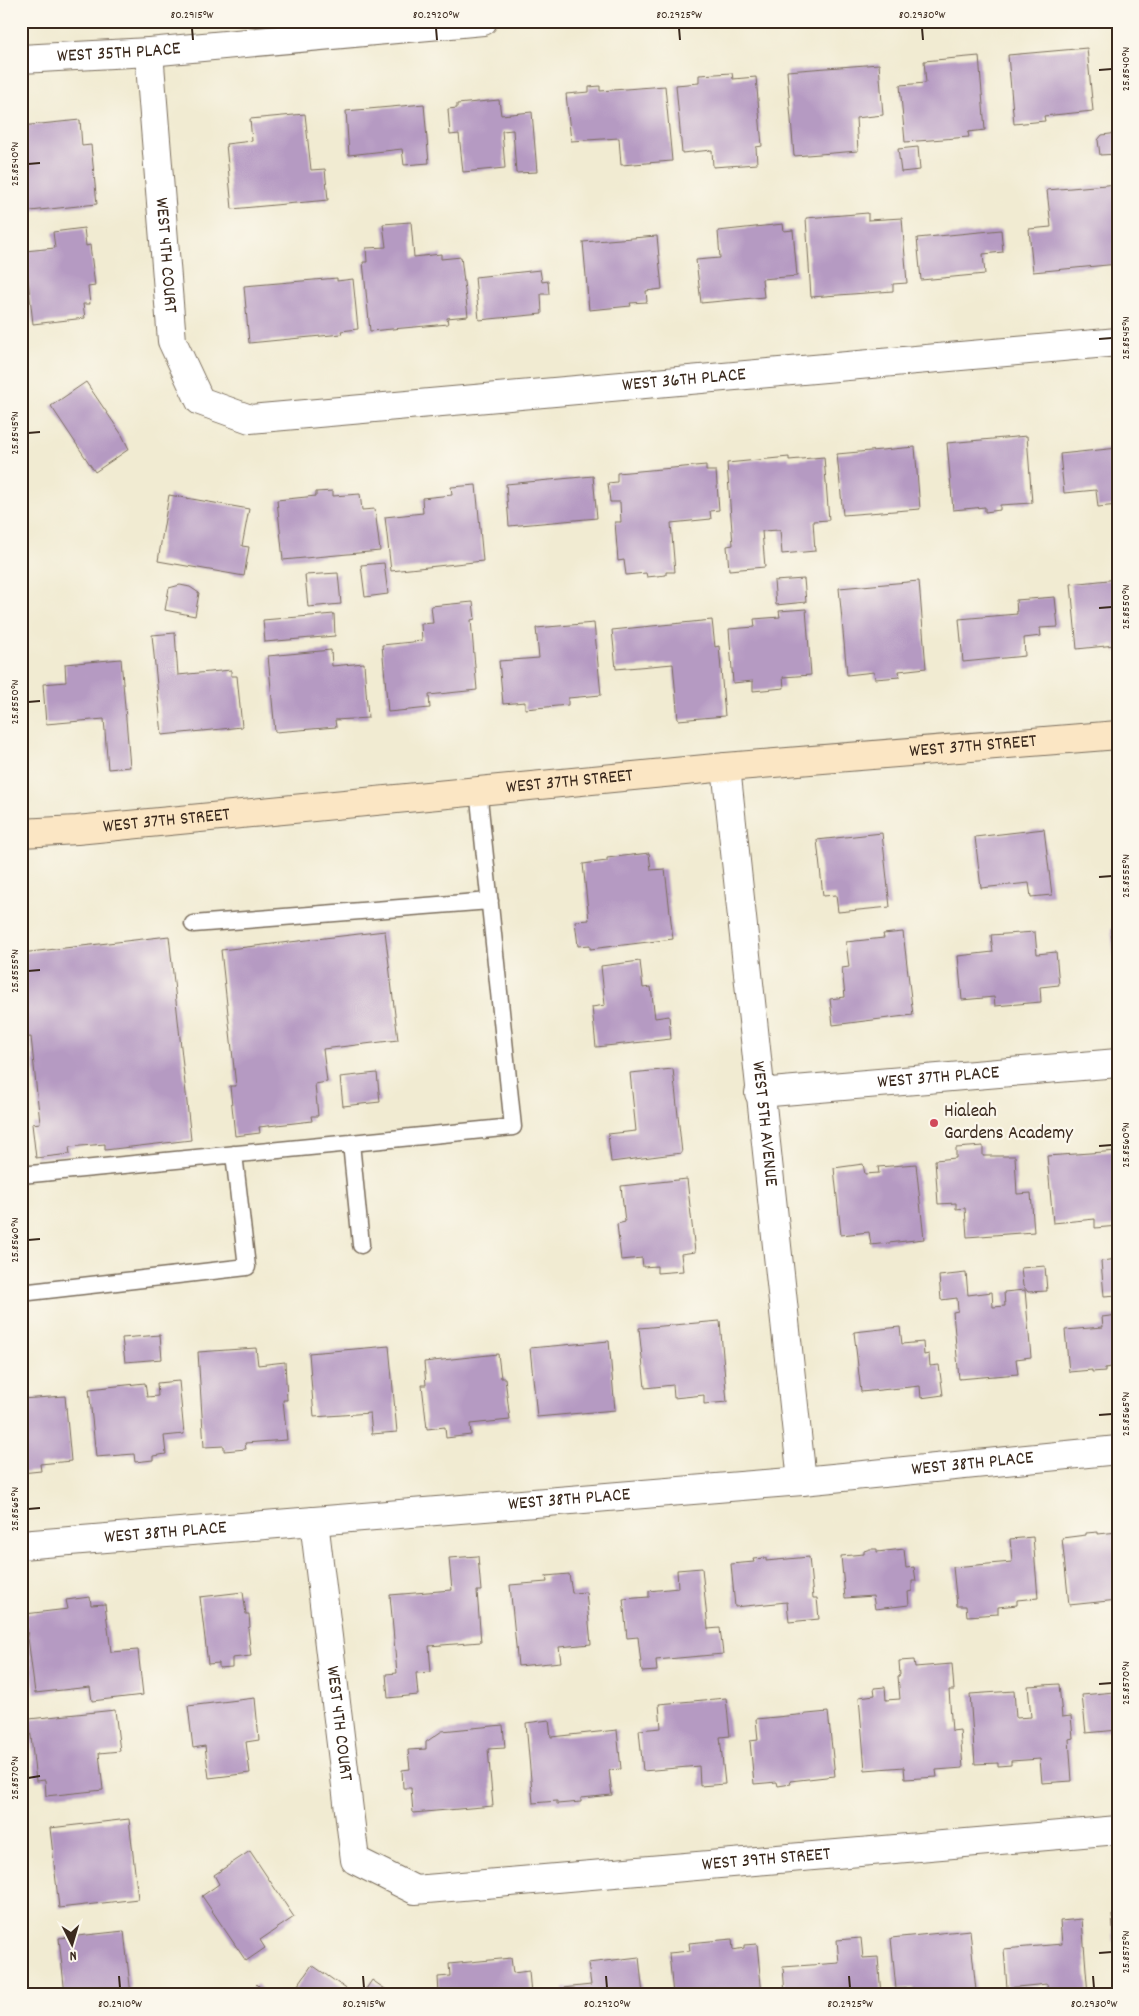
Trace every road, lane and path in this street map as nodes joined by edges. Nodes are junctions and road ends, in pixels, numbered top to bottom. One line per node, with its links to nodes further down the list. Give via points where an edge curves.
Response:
1 (483, 21): 2 (street, WEST 35TH PLACE)
2 (149, 52): 3 (street, WEST 35TH PLACE); 5 (street, WEST 4TH COURT, via 172,341 200,401)
3 (21, 59)
4 (1118, 342): 5 (street, WEST 36TH PLACE)
5 (250, 419)
6 (1118, 735): 7 (street, WEST 37TH STREET)
7 (726, 767): 8 (street, WEST 37TH STREET); 13 (street, WEST 5TH AVENUE)
8 (478, 789): 9 (street, WEST 37TH STREET); 10 (lane)
9 (21, 833)
10 (490, 901): 11 (lane); 14 (lane, via 513,1127)
11 (193, 924)
12 (1118, 1063): 13 (street, WEST 37TH PLACE)
13 (759, 1093): 20 (street, WEST 5TH AVENUE)
14 (351, 1143): 15 (lane); 17 (lane)
15 (234, 1154): 16 (lane); 18 (lane, via 247,1267)
16 (21, 1175)
17 (361, 1245)
18 (21, 1293)
19 (1118, 1450): 20 (street, WEST 38TH PLACE)
20 (802, 1481): 21 (street, WEST 38TH PLACE)
21 (314, 1521): 22 (street, WEST 38TH PLACE); 24 (street, WEST 4TH COURT, via 355,1860)
22 (21, 1545)
23 (1118, 1830): 24 (street, WEST 39TH STREET)
24 (414, 1890)

